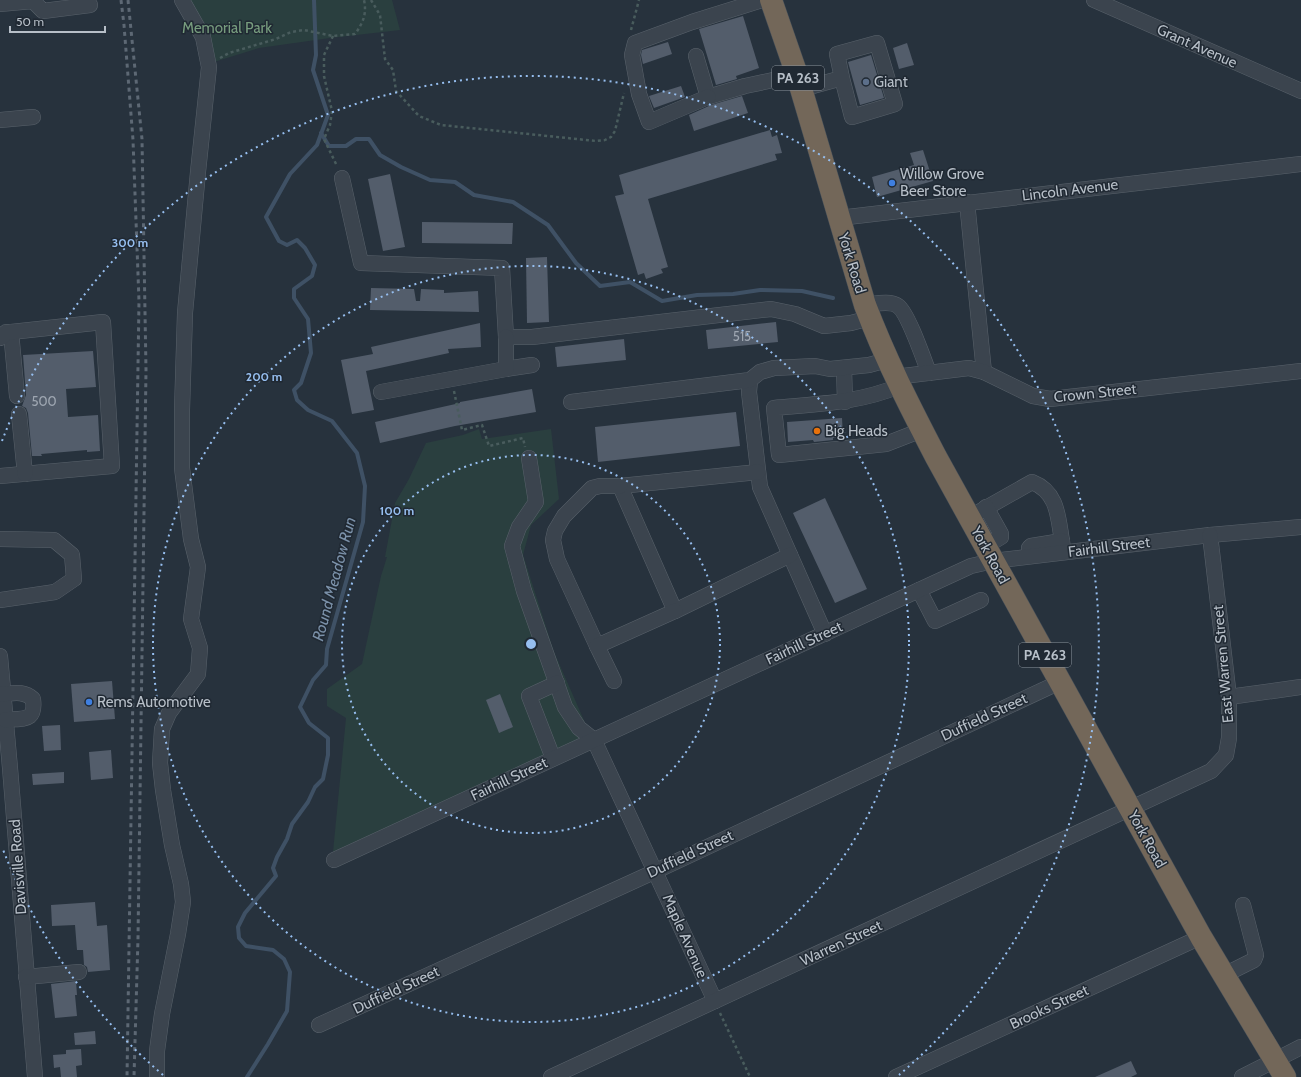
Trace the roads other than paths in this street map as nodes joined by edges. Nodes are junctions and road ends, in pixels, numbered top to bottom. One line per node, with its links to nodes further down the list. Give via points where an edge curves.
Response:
1 (182, 0): 77 (street, via 203,37 209,67 186,313 182,410 182,468 191,538 198,567 191,619 200,648 198,674 169,713 162,729 160,763 163,790 183,902 162,1014 157,1051)
2 (762, 0): 11 (street, via 692,22 635,44 632,55 639,94 649,122)
3 (771, 0): 9 (highway, York Road / PA 263)
4 (1094, 0): 10 (street, Grant Avenue)
5 (0, 4): 6 (street, via 33,1 43,10)
6 (90, 5)
7 (696, 56): 11 (street)
8 (842, 78): 8 (street, via 852,117 895,104 877,43 838,54); 9 (street)
9 (799, 82): 11 (street, via 745,86); 17 (highway, York Road / PA 263)
10 (1301, 91)
11 (708, 97)
12 (33, 117): 13 (street)
13 (0, 120)
14 (1301, 164): 16 (street, Lincoln Avenue)
15 (342, 178): 20 (street, via 361,263 502,268)
16 (966, 202): 17 (street, Lincoln Avenue); 25 (street)
17 (839, 218): 18 (highway, York Road / PA 263)
18 (867, 311): 20 (street, via 851,323 824,326 795,314 771,308 532,337); 26 (street, via 889,303 898,306 906,314); 27 (highway, York Road / PA 263)
19 (4, 333): 30 (street); 37 (street, via 103,322 112,466)
20 (506, 337): 23 (street)
21 (532, 364): 23 (street)
22 (844, 368): 27 (street, via 869,365); 28 (street, via 774,368 760,372); 32 (street)
23 (506, 369): 29 (street)
24 (1301, 371): 25 (street, Crown Street, via 1050,399 1033,396)
25 (984, 372): 26 (street, Crown Street, via 969,368)
26 (929, 373): 27 (street, Crown Street)
27 (894, 374): 32 (street, via 882,393); 34 (highway, York Road / PA 263)
28 (750, 380): 31 (street); 36 (street, via 749,392)
29 (381, 392)
30 (17, 396)
31 (571, 402)
32 (845, 402): 34 (street, via 774,408 779,455 886,444)
33 (19, 414): 37 (street)
34 (922, 430): 40 (highway, York Road / PA 263)
35 (529, 458): 56 (street, via 536,502 519,527 512,546 524,591)
36 (758, 472): 39 (street); 46 (street, via 760,487)
37 (25, 474): 38 (street)
38 (0, 476)
39 (620, 486): 50 (street); 52 (street, via 592,488 564,516 555,530 553,540 557,559)
40 (978, 512): 44 (street, via 1032,482 1036,483 1055,503); 45 (highway, York Road / PA 263)
41 (1301, 527): 42 (street, Fairhill Street)
42 (1210, 535): 44 (street, Fairhill Street); 59 (street, East Warren Street)
43 (0, 540): 48 (street, via 54,540 72,555 74,579 55,592)
44 (1063, 546): 45 (street, Fairhill Street, via 1029,556)
45 (990, 553): 47 (street, Fairhill Street, via 972,566); 55 (highway, York Road / PA 263)
46 (790, 555): 50 (street); 51 (street)
47 (919, 590): 49 (street, via 935,621); 51 (street, Fairhill Street)
48 (0, 600)
49 (981, 600)
50 (675, 611): 52 (street)
51 (825, 634): 61 (street, Fairhill Street)
52 (597, 646): 54 (street)
53 (0, 656): 58 (street, Davisville Road)
54 (614, 681)
55 (1060, 682): 64 (highway, York Road / PA 263); 66 (street, Duffield Street)
56 (556, 683): 61 (street, via 565,707 579,728); 62 (street, via 529,696)
57 (1301, 687): 59 (street)
58 (3, 694): 60 (street, Davisville Road); 60 (street, via 28,694 33,699 34,707 29,718)
59 (1228, 697): 64 (street, East Warren Street, via 1229,738 1226,755 1211,771)
60 (5, 720): 63 (street, Davisville Road)
61 (594, 740): 62 (street, Fairhill Street); 66 (street, Maple Avenue)
62 (553, 758): 65 (street, Fairhill Street)
63 (5, 768): 71 (street, Davisville Road)
64 (1131, 809): 68 (highway, York Road / PA 263); 72 (street, Warren Street)
65 (334, 860)
66 (656, 870): 72 (street, Maple Avenue); 73 (street, Duffield Street)
67 (1243, 905): 70 (street, via 1256,955 1254,960)
68 (1201, 937): 70 (highway, York Road / PA 263); 79 (street, Brooks Street)
69 (79, 972): 71 (street)
70 (1224, 975): 75 (highway, York Road / PA 263)
71 (26, 977): 76 (street, Davisville Road)
72 (715, 1002): 78 (street, Warren Street)
73 (319, 1025)
74 (1301, 1048): 75 (street)
75 (1280, 1069): 80 (street)
76 (35, 1077)
77 (157, 1077)
78 (551, 1077)
79 (896, 1077)
80 (1242, 1077)

